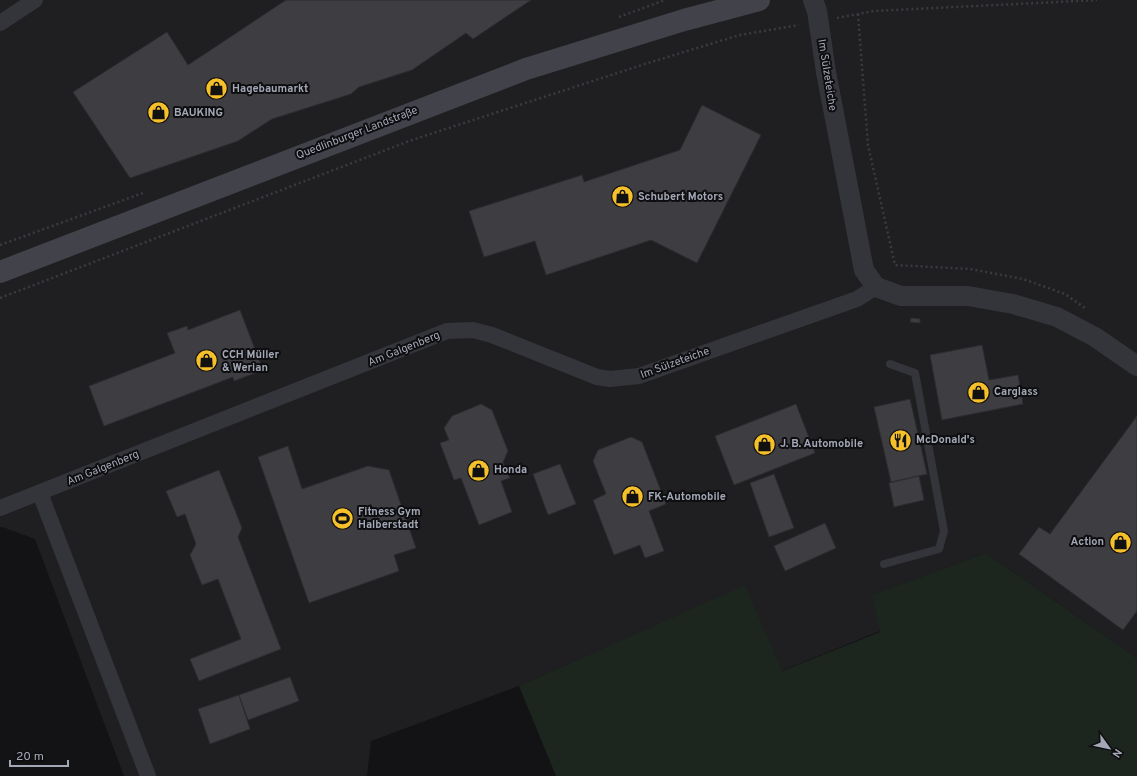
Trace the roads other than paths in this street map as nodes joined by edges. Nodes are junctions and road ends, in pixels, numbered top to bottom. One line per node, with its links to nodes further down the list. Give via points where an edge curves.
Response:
1 (35, 0): 4 (street)
2 (760, 0): 5 (main road, Quedlinburger Landstraße, via 719,10 526,69)
3 (813, 0): 6 (street, Im Sülzeteiche, via 864,270)
4 (0, 23)
5 (0, 272)
6 (876, 287): 7 (street, Im Sülzeteiche, via 857,299 639,376 624,378 597,377 492,335 473,330); 9 (street, via 901,296 968,296 1012,304 1057,317 1095,336)
7 (447, 331): 10 (street, Am Galgenberg)
8 (890, 364): 12 (lane, via 915,374 944,531 939,549)
9 (1137, 366)
10 (40, 493): 11 (street, Am Galgenberg); 13 (street)
11 (0, 508)
12 (884, 564)
13 (148, 776)

